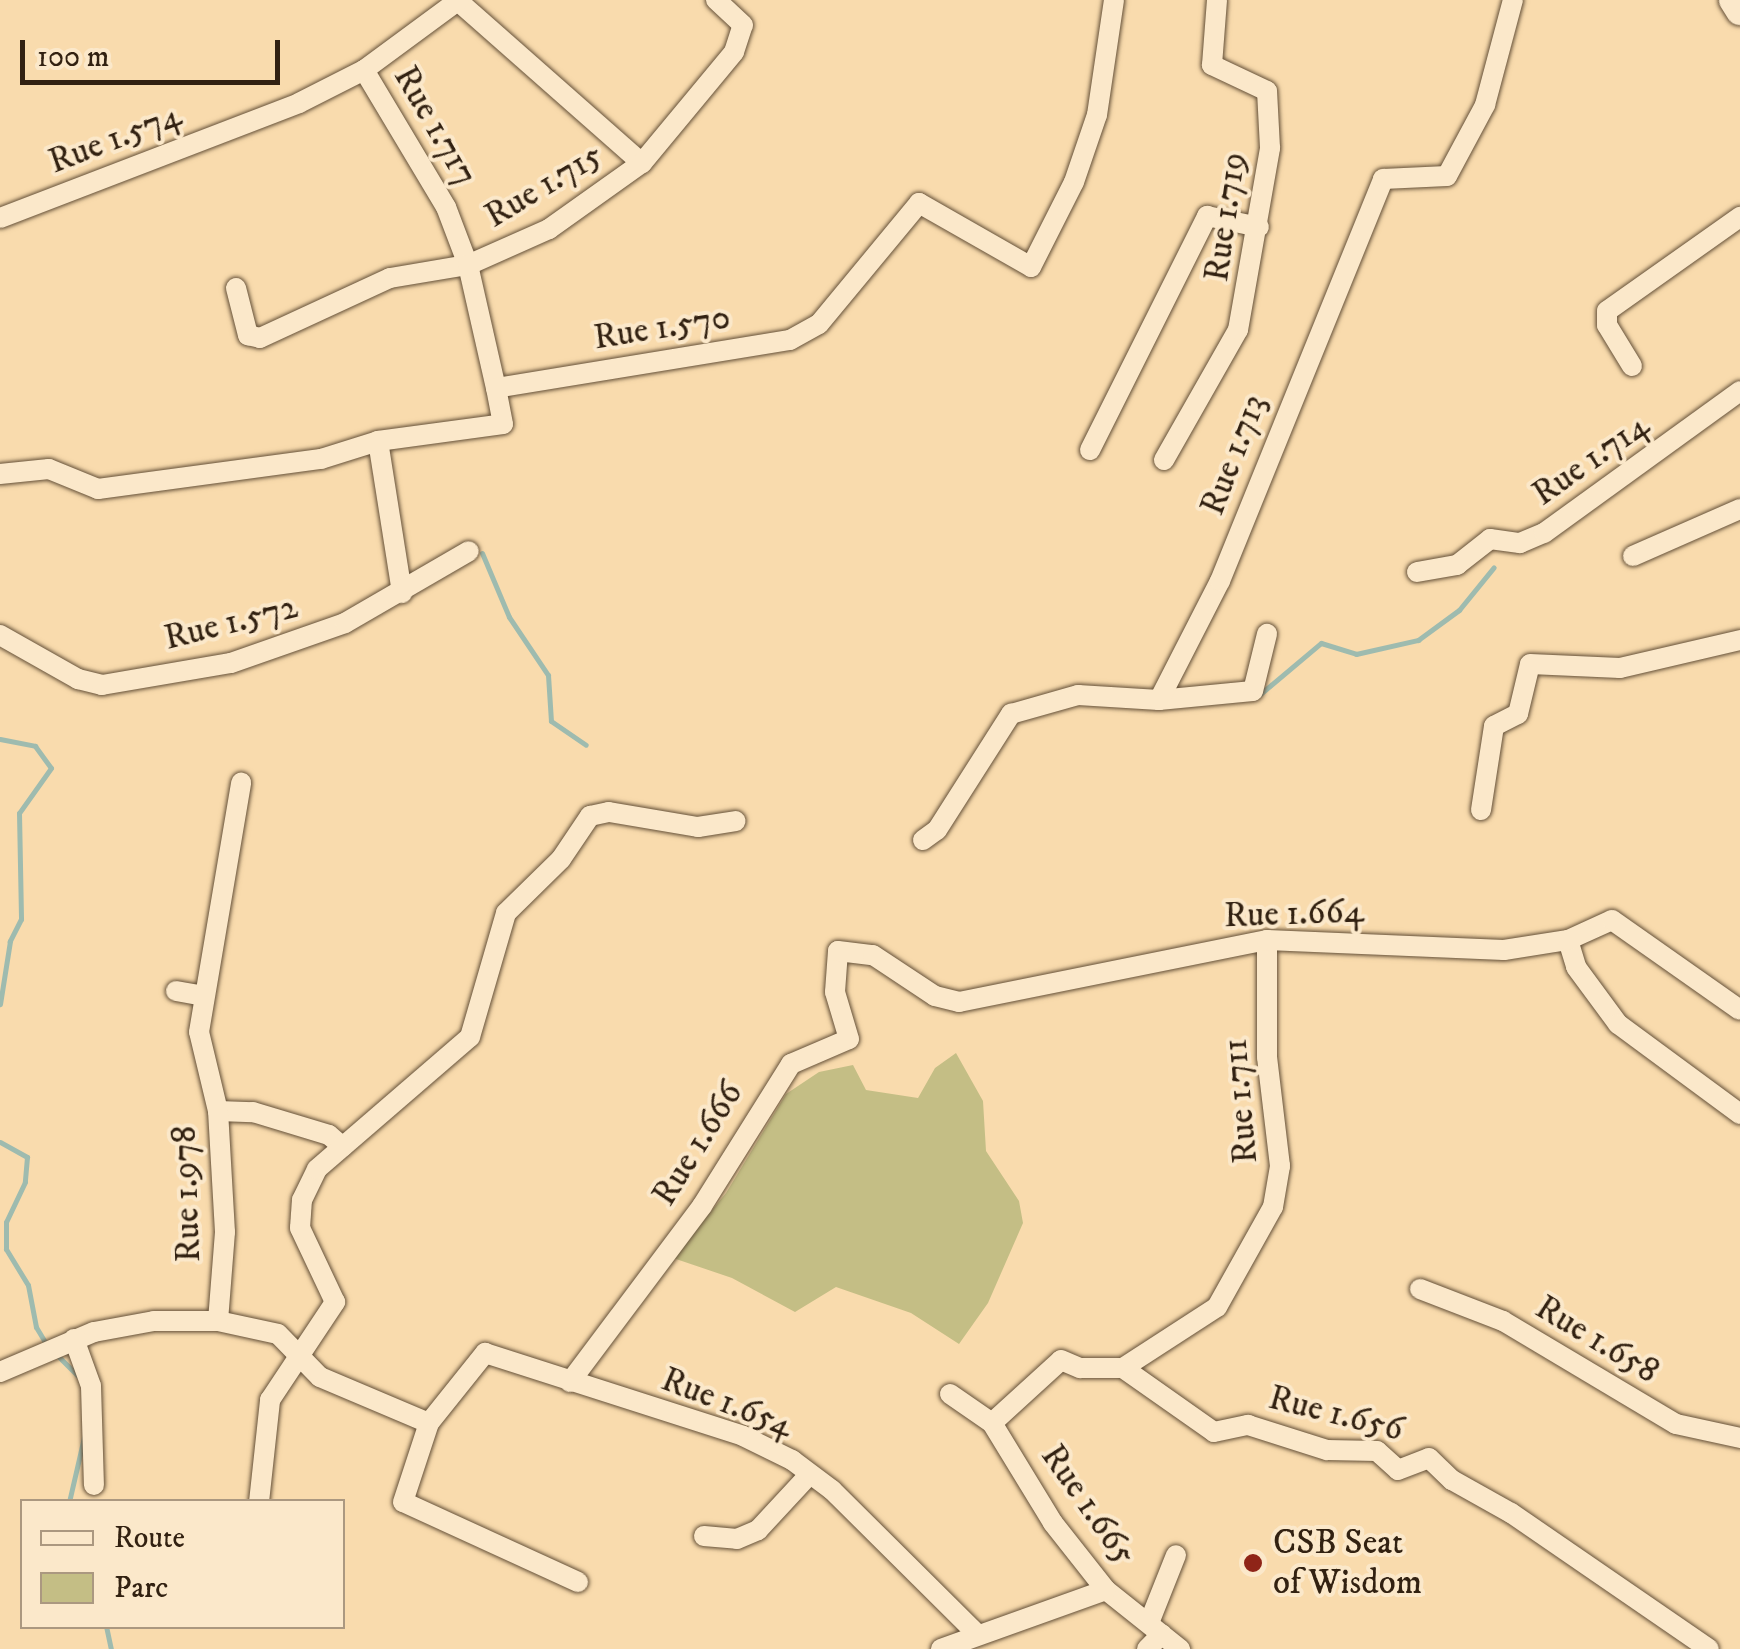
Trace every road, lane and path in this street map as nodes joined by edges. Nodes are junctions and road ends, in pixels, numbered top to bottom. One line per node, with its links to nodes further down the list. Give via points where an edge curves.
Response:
1 (459, 0): 8 (street, Rue 1.574); 9 (street)
2 (716, 0): 9 (street, Rue 1.715, via 743,25 734,52)
3 (1114, 0): 16 (street, Rue 1.570, via 1097,115 1074,182 1031,266 919,202 804,336)
4 (1216, 0): 12 (street, Rue 1.719, via 1212,65 1267,91 1270,148)
5 (1513, 0): 30 (street, Rue 1.713, via 1486,105 1447,176 1383,179 1220,581)
6 (1733, 0): 7 (main road)
7 (1740, 11)
8 (364, 70): 11 (street, Rue 1.574, via 299,103); 13 (street, Rue 1.717, via 415,149)
9 (642, 163): 13 (street, Rue 1.715, via 549,229)
10 (1740, 217): 15 (street, via 1607,310 1607,325)
11 (0, 218)
12 (1259, 227): 19 (street, via 1208,216); 20 (street, Rue 1.719, via 1238,330)
13 (468, 265): 14 (street, Rue 1.715, via 390,278 260,338 248,335); 16 (street, Rue 1.717)
14 (236, 288)
15 (1632, 366)
16 (496, 388): 18 (street, via 503,424)
17 (1740, 391): 25 (street, Rue 1.714, via 1544,534 1520,544 1490,539 1458,565)
18 (378, 441): 21 (street, via 321,459 98,489 49,469); 26 (street)
19 (1090, 450)
20 (1164, 460)
21 (0, 474)
22 (1740, 508): 24 (street)
23 (468, 551): 26 (street, Rue 1.572)
24 (1633, 556)
25 (1417, 572)
26 (402, 592): 27 (street, Rue 1.572, via 326,632 259,655 102,684 78,679)
27 (0, 634)
28 (1267, 634): 30 (street, via 1253,691)
29 (1740, 640): 32 (street, via 1620,668 1530,664 1518,714 1494,726)
30 (1159, 700): 34 (street, via 1078,695 1010,714 936,830)
31 (241, 784): 39 (street, Rue 1.978)
32 (1480, 810)
33 (736, 821): 43 (street, via 698,828 610,812 590,816 561,858 506,914 470,1037)
34 (923, 840)
35 (1266, 940): 36 (street, Rue 1.664, via 1504,950); 37 (street, Rue 1.664, via 959,1002 922,988 872,955); 48 (street, Rue 1.711, via 1266,1047 1280,1166 1273,1207 1217,1307)
36 (1568, 940): 40 (street, Rue 1.664, via 1612,920 1622,923); 42 (street, via 1576,967 1618,1024)
37 (838, 951): 50 (street, Rue 1.666, via 835,992 848,1039 790,1064 702,1206)
38 (176, 991): 39 (street)
39 (204, 996): 41 (street, Rue 1.978, via 199,1043)
40 (1740, 1010)
41 (218, 1112): 43 (street, via 252,1112); 45 (street, Rue 1.978, via 225,1232)
42 (1740, 1114)
43 (337, 1143): 47 (street, via 302,1200 304,1242 329,1279 335,1302)
44 (1420, 1289): 54 (street, Rue 1.658, via 1503,1321 1676,1424)
45 (218, 1321): 46 (street, via 154,1321); 47 (street, via 267,1330)
46 (60, 1347): 49 (street); 56 (street, via 91,1386)
47 (294, 1349): 52 (street, via 326,1380); 57 (street, via 267,1409)
48 (1122, 1368): 53 (street, via 1080,1368 1061,1360); 67 (street, Rue 1.656, via 1214,1432 1248,1425 1327,1450 1377,1451 1398,1470 1428,1458)
49 (0, 1372)
50 (570, 1382): 52 (street, Rue 1.654, via 485,1353); 55 (street, Rue 1.654, via 743,1436 792,1460)
51 (950, 1394): 53 (street, Rue 1.665)
52 (429, 1424): 60 (street, Rue 1.654, via 401,1494 408,1509)
53 (992, 1424): 61 (street, Rue 1.665, via 1053,1522)
54 (1740, 1438)
55 (808, 1476): 58 (street, via 746,1537); 63 (street, Rue 1.654, via 832,1490)
56 (94, 1484)
57 (259, 1499)
58 (704, 1536)
59 (1176, 1555): 62 (street)
60 (578, 1582)
61 (1106, 1590): 62 (street, Rue 1.665); 63 (street)
62 (1156, 1629): 65 (street); 66 (street, Rue 1.665)
63 (977, 1634): 64 (street)
64 (941, 1649)
65 (1147, 1649)
66 (1180, 1649)
67 (1709, 1649)

